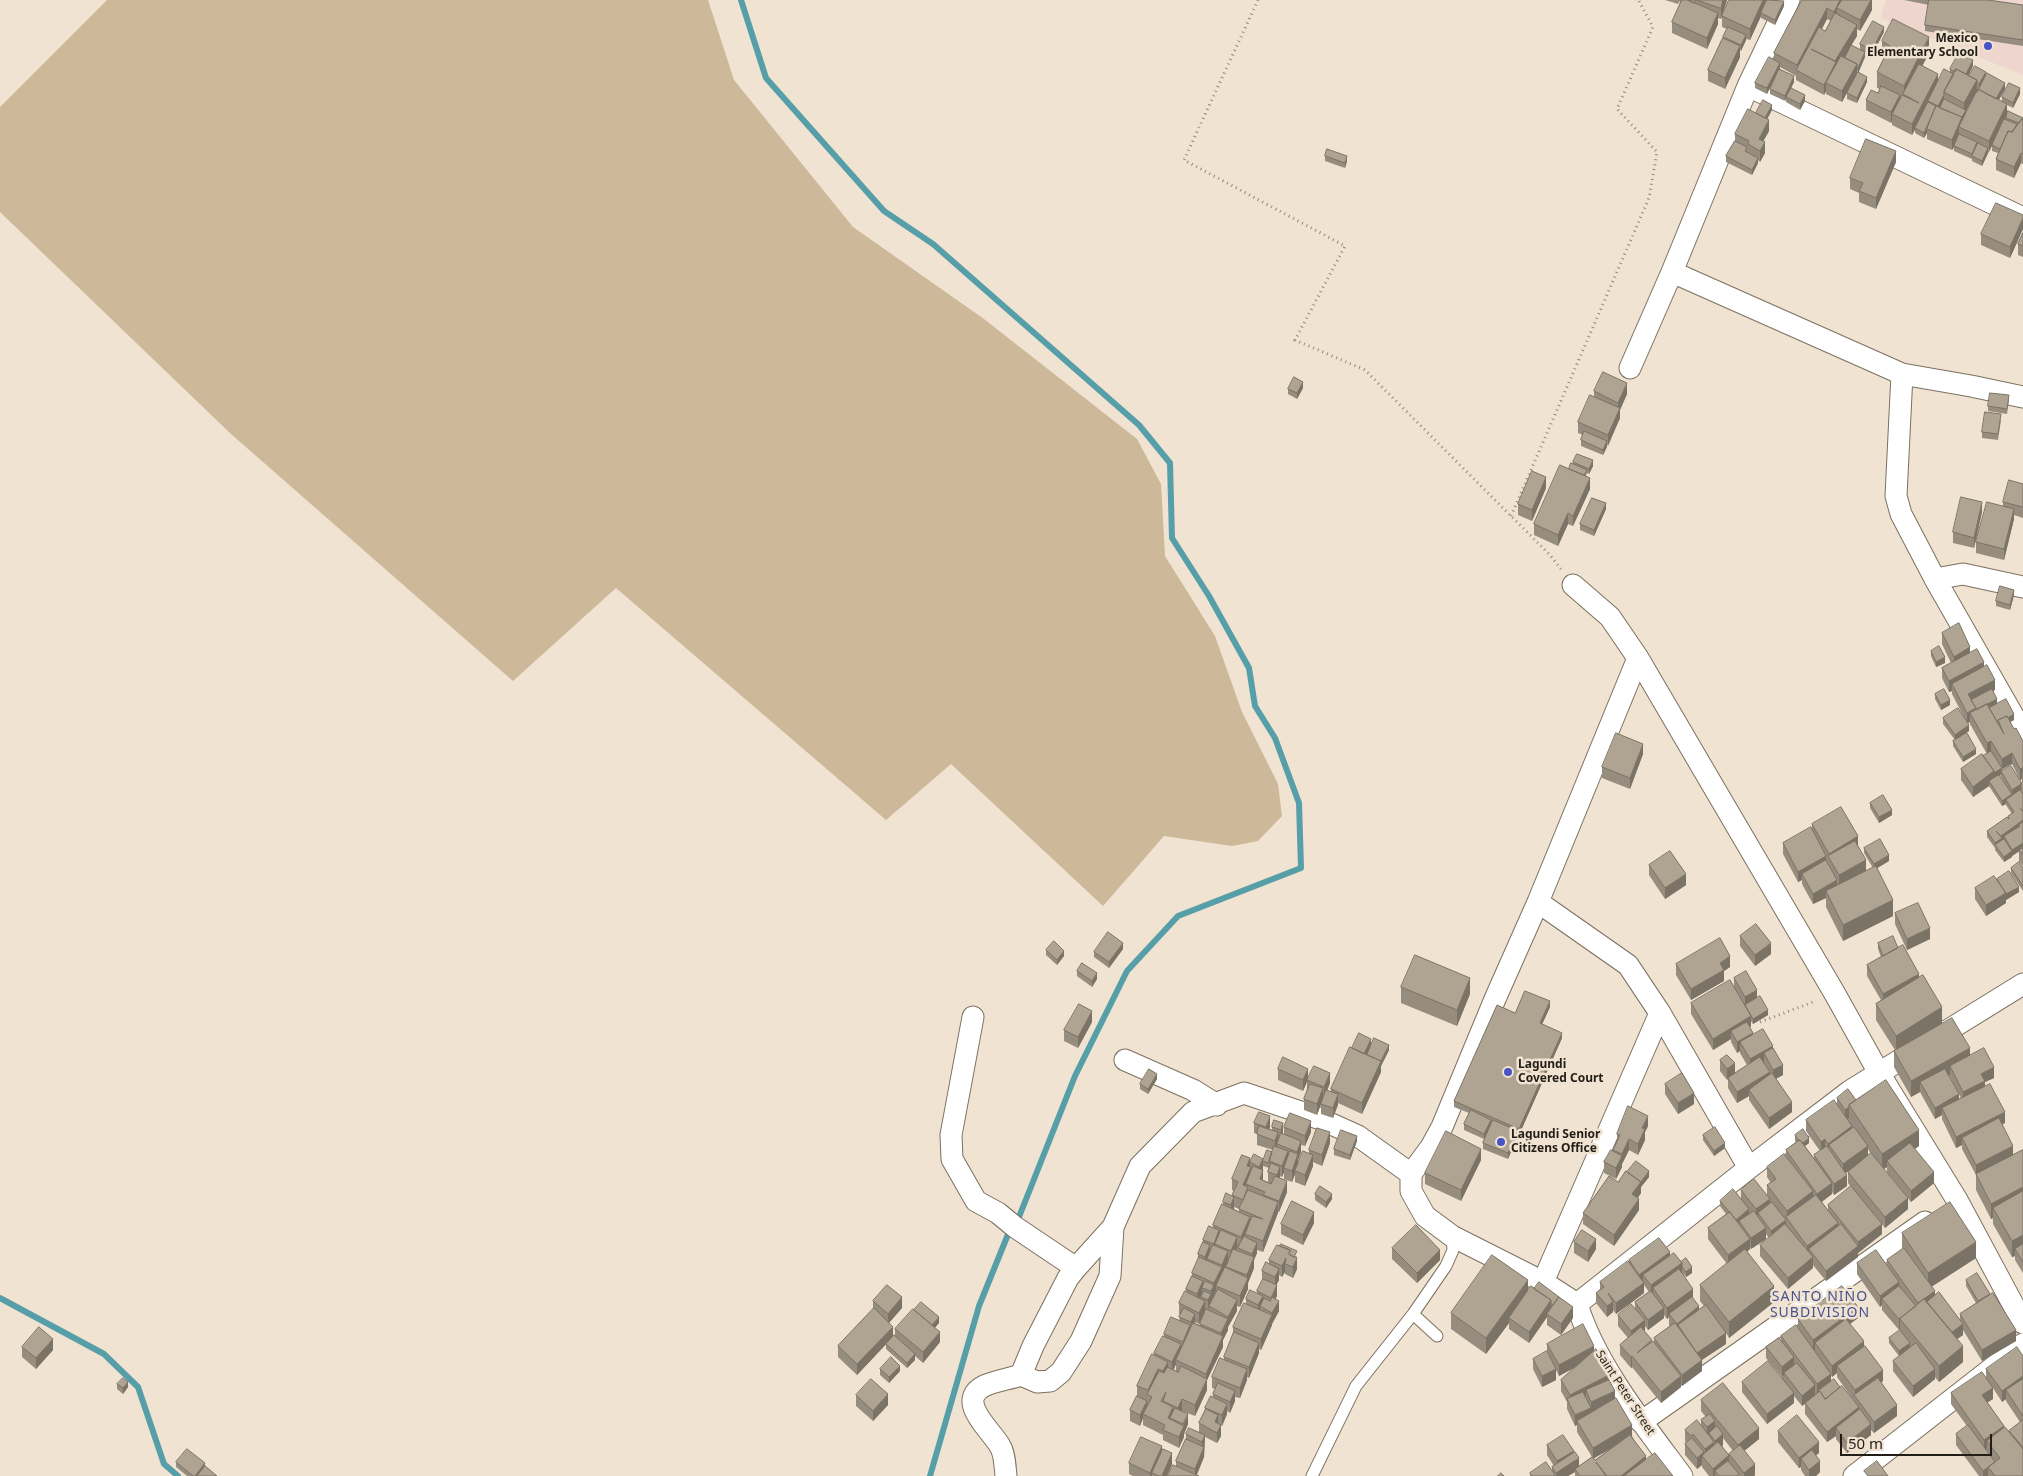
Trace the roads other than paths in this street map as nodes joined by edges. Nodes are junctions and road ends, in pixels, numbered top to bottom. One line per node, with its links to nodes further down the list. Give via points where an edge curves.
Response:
1 (1789, 0): 2 (street)
2 (1748, 86): 3 (street); 4 (street)
3 (2023, 218)
4 (1672, 272): 5 (street); 6 (street)
5 (1630, 368)
6 (1902, 374): 7 (street); 8 (street, via 1896,496 1901,514)
7 (2023, 398)
8 (1935, 579): 10 (street, via 1963,574); 12 (street)
9 (1573, 585): 11 (street, via 1610,617)
10 (2023, 587)
11 (1638, 658): 13 (street); 18 (street)
12 (2023, 733)
13 (1538, 902): 15 (street, via 1628,964); 21 (street, via 1442,1127)
14 (2023, 984): 18 (street)
15 (1660, 1013): 20 (street); 26 (street)
16 (973, 1017): 25 (street, via 951,1135 952,1160 976,1201)
17 (1125, 1060): 19 (street, via 1194,1090)
18 (1879, 1073): 20 (street); 22 (street)
19 (1217, 1104): 21 (street, via 1244,1093 1318,1118 1358,1136); 23 (street, via 1193,1112 1140,1166)
20 (1749, 1168): 27 (street)
21 (1411, 1174): 24 (street, via 1411,1191 1425,1216)
22 (1957, 1200): 29 (street); 33 (street)
23 (1113, 1227): 25 (street); 32 (street, via 1110,1276 1080,1341 1061,1372 1050,1381 1037,1382)
24 (1452, 1236): 26 (street); 28 (lane, via 1453,1250 1446,1266)
25 (1076, 1268): 32 (street, via 1033,1346)
26 (1543, 1282): 27 (street)
27 (1577, 1304): 33 (street, Saint Peter Street, via 1602,1361)
28 (1413, 1314): 30 (lane); 35 (lane, via 1356,1386)
29 (2023, 1323)
30 (1437, 1336)
31 (2023, 1344): 37 (street)
32 (1021, 1376): 34 (street, via 983,1387 972,1399 973,1409 1002,1448)
33 (1641, 1422): 36 (street, Saint Peter Street)
34 (1006, 1476)
35 (1312, 1476)
36 (1682, 1476)
37 (1854, 1476)

